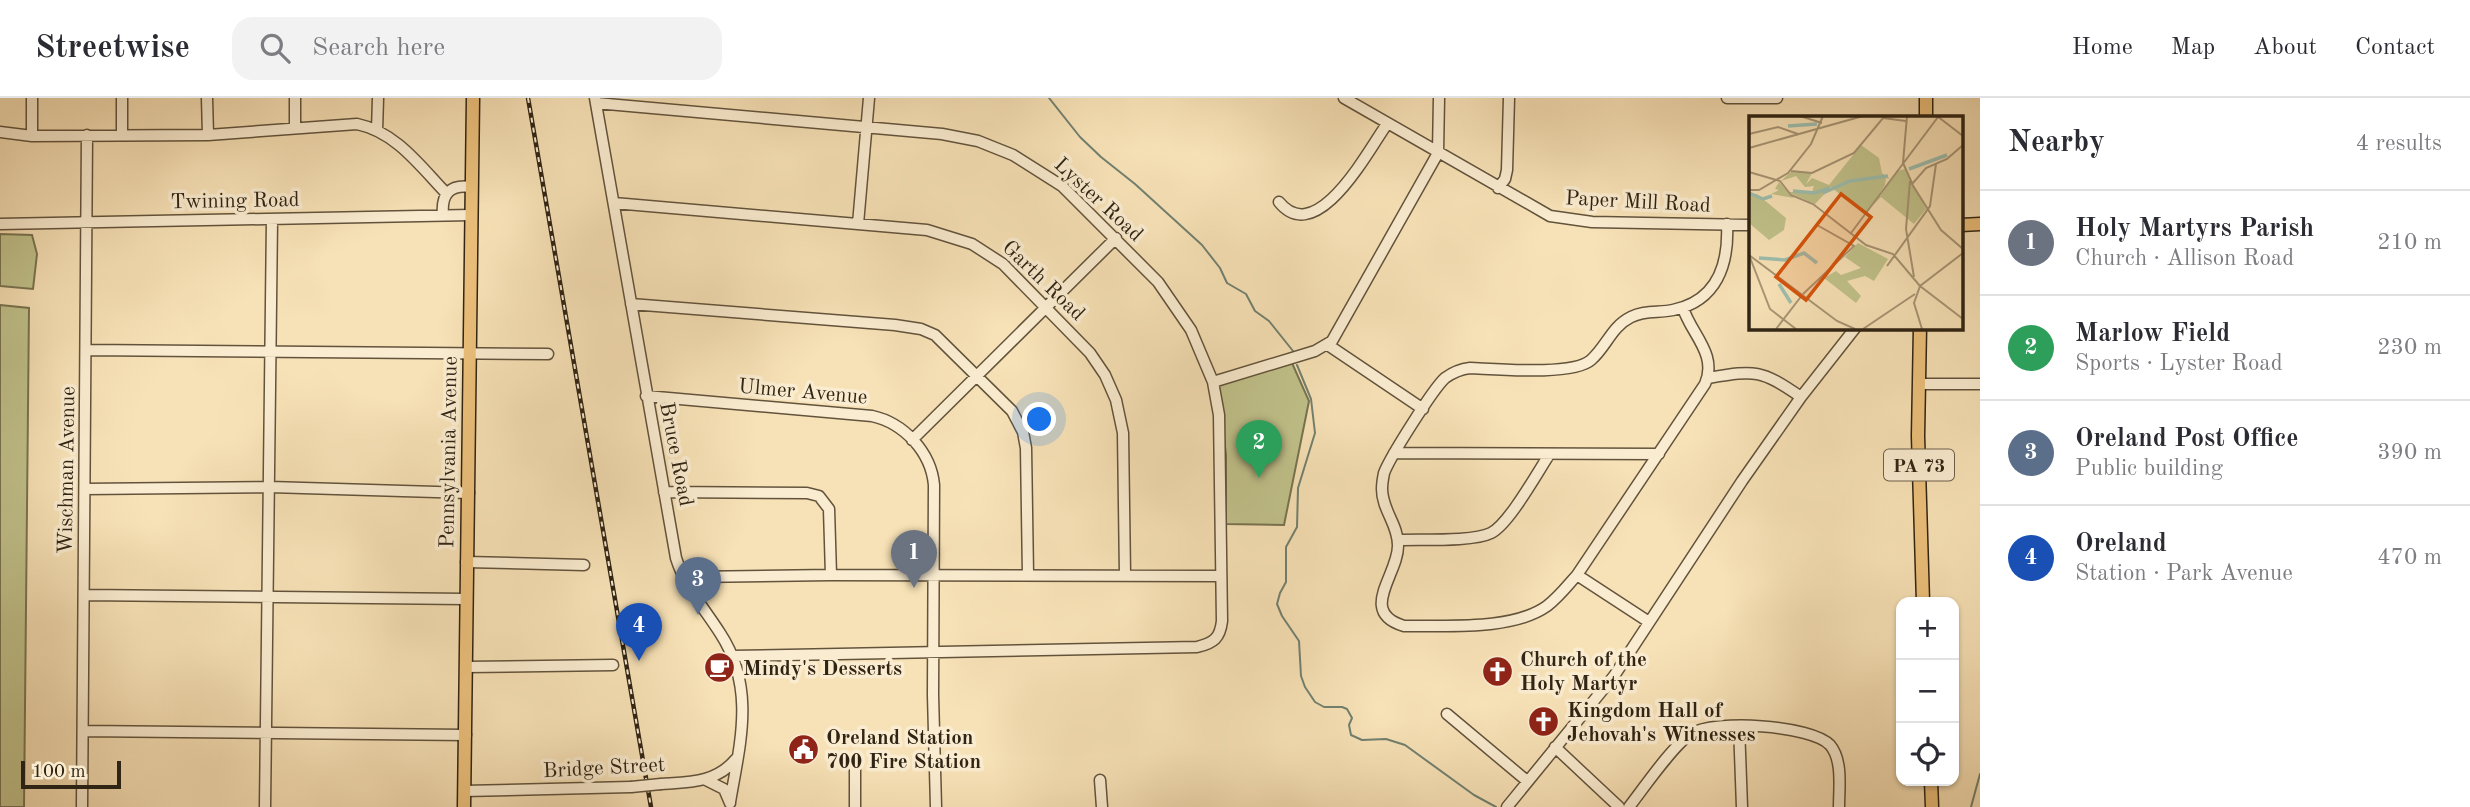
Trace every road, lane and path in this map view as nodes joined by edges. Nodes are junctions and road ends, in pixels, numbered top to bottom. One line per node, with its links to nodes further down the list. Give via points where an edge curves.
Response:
1 (32, 98): 24 (street)
2 (122, 98): 21 (street)
3 (208, 98): 23 (street)
4 (295, 98): 18 (street)
5 (378, 98): 19 (street)
6 (472, 98): 26 (main road, Pennsylvania Avenue)
7 (869, 98): 17 (street)
8 (1344, 98): 16 (street, Paper Mill Road)
9 (1439, 98): 25 (street)
10 (1509, 98): 27 (street, via 1507,170)
11 (1727, 98): 12 (street)
12 (1777, 98)
13 (1926, 98): 15 (main road)
14 (596, 101): 17 (street, Lyster Road); 30 (street, Bruce Road)
15 (1926, 116)
16 (1387, 124): 25 (street, Paper Mill Road); 29 (street, via 1327,205 1298,214)
17 (866, 127): 36 (street); 41 (street, Lyster Road, via 960,137 1013,155 1062,186)
18 (295, 128): 19 (street, via 357,124); 23 (street)
19 (377, 131): 28 (street, via 396,141)
20 (0, 132): 24 (street)
21 (122, 134): 22 (street); 23 (street)
22 (87, 135): 24 (street); 34 (street, Wischman Avenue)
23 (208, 135)
24 (32, 136)
25 (1438, 153): 27 (street, Paper Mill Road); 47 (street)
26 (471, 187): 28 (street); 32 (main road, Pennsylvania Avenue)
27 (1498, 188): 37 (street, Paper Mill Road, via 1542,212 1569,220)
28 (446, 193): 31 (street)
29 (1279, 202)
30 (614, 203): 36 (street, Garth Road); 42 (street, Bruce Road)
31 (443, 215): 32 (street, Twining Road); 33 (street, Twining Road)
32 (471, 215): 50 (main road, Pennsylvania Avenue)
33 (272, 219): 34 (street, Twining Road); 49 (street)
34 (87, 222): 35 (street, Twining Road); 48 (street, Wischman Avenue)
35 (0, 224)
36 (859, 224): 43 (street, Garth Road, via 928,230 972,244 1003,264)
37 (1727, 224): 39 (street, Paper Mill Road); 44 (street, via 1727,256 1718,278)
38 (1980, 224): 40 (main road)
39 (1749, 225)
40 (1962, 225)
41 (1116, 238): 43 (street); 54 (street, Lyster Road, via 1175,303)
42 (631, 304): 52 (street, via 921,329 942,340); 57 (street, Bruce Road)
43 (1048, 307): 52 (street); 73 (street, Garth Road, via 1090,353 1116,400 1123,433)
44 (1683, 308): 53 (street, via 1704,347); 59 (street, via 1629,318 1615,328 1594,357 1578,367 1460,370 1443,380)
45 (1854, 329): 58 (street)
46 (1920, 329): 55 (main road, PA 73)
47 (1328, 345): 54 (street); 59 (street)
48 (87, 350): 49 (street); 65 (street, Wischman Avenue)
49 (271, 352): 50 (street); 64 (street)
50 (469, 354): 51 (street); 67 (main road, Pennsylvania Avenue)
51 (548, 354)
52 (978, 376): 60 (street); 72 (street, via 1012,411 1023,432)
53 (1708, 377): 58 (street, via 1762,374); 62 (street)
54 (1213, 382): 76 (street, Lyster Road, via 1221,444)
55 (1919, 384): 56 (street); 80 (main road, PA 73)
56 (1980, 384)
57 (646, 396): 60 (street, Ulmer Avenue, via 872,416 891,422); 66 (street, Bruce Road)
58 (1801, 397): 82 (street)
59 (1423, 409): 61 (street)
60 (912, 440): 75 (street, Ulmer Avenue, via 928,459 933,478)
61 (1394, 453): 63 (street); 68 (street, via 1382,491)
62 (1659, 454): 63 (street); 74 (street)
63 (1549, 455): 68 (street, via 1492,533)
64 (270, 488): 65 (street); 67 (street); 79 (street)
65 (85, 489): 78 (street, Wischman Avenue)
66 (664, 492): 71 (street, via 819,496 829,509); 77 (street, Bruce Road, via 676,558)
67 (469, 493): 69 (main road, Pennsylvania Avenue)
68 (1398, 540): 74 (street, via 1397,561 1381,596 1383,610 1404,626 1511,621 1546,607)
69 (466, 562): 70 (street); 81 (main road, Pennsylvania Avenue)
70 (584, 565)
71 (831, 575): 75 (street); 77 (street)
72 (1028, 575): 73 (street); 75 (street)
73 (1125, 575): 76 (street)
74 (1577, 575): 82 (street)
75 (934, 576): 83 (street, Ulmer Avenue)
76 (1221, 576): 83 (street, Lyster Road, via 1222,621 1216,639 1197,646)
77 (685, 580): 84 (street, Bruce Road)
78 (83, 595): 79 (street); 89 (street, Wischman Avenue)
79 (268, 596): 81 (street); 90 (street)
80 (1923, 597)
81 (466, 599): 86 (main road, Pennsylvania Avenue)
82 (1648, 622): 92 (street, via 1614,676)
83 (934, 651): 84 (street); 105 (street, Ulmer Avenue)
84 (732, 656): 93 (street, Bruce Road, via 743,711)
85 (613, 665): 86 (street)
86 (466, 667): 91 (main road, Pennsylvania Avenue)
87 (1447, 714): 97 (street)
88 (1739, 726): 109 (street, via 1698,730 1683,739); 110 (street); 111 (street, via 1820,737 1838,760)
89 (83, 731): 90 (street); 101 (street, Wischman Avenue)
90 (267, 733): 91 (street); 102 (street)
91 (466, 735): 99 (main road, Pennsylvania Avenue)
92 (1555, 747): 97 (street); 108 (street)
93 (738, 757): 95 (street, Bridge Street); 100 (street, Bruce Road)
94 (855, 758): 104 (street)
95 (706, 780): 99 (street, Bridge Street, bridge, via 631,787); 100 (street, via 724,789)
96 (1100, 780): 106 (street)
97 (1527, 781): 107 (street)
98 (1931, 786): 112 (main road)
99 (464, 791): 103 (main road, Pennsylvania Avenue)
100 (731, 805)
101 (82, 807)
102 (265, 807)
103 (464, 807)
104 (855, 807)
105 (936, 807)
106 (1102, 807)
107 (1507, 807)
108 (1619, 807)
109 (1629, 807)
110 (1742, 807)
111 (1839, 807)
112 (1932, 807)

